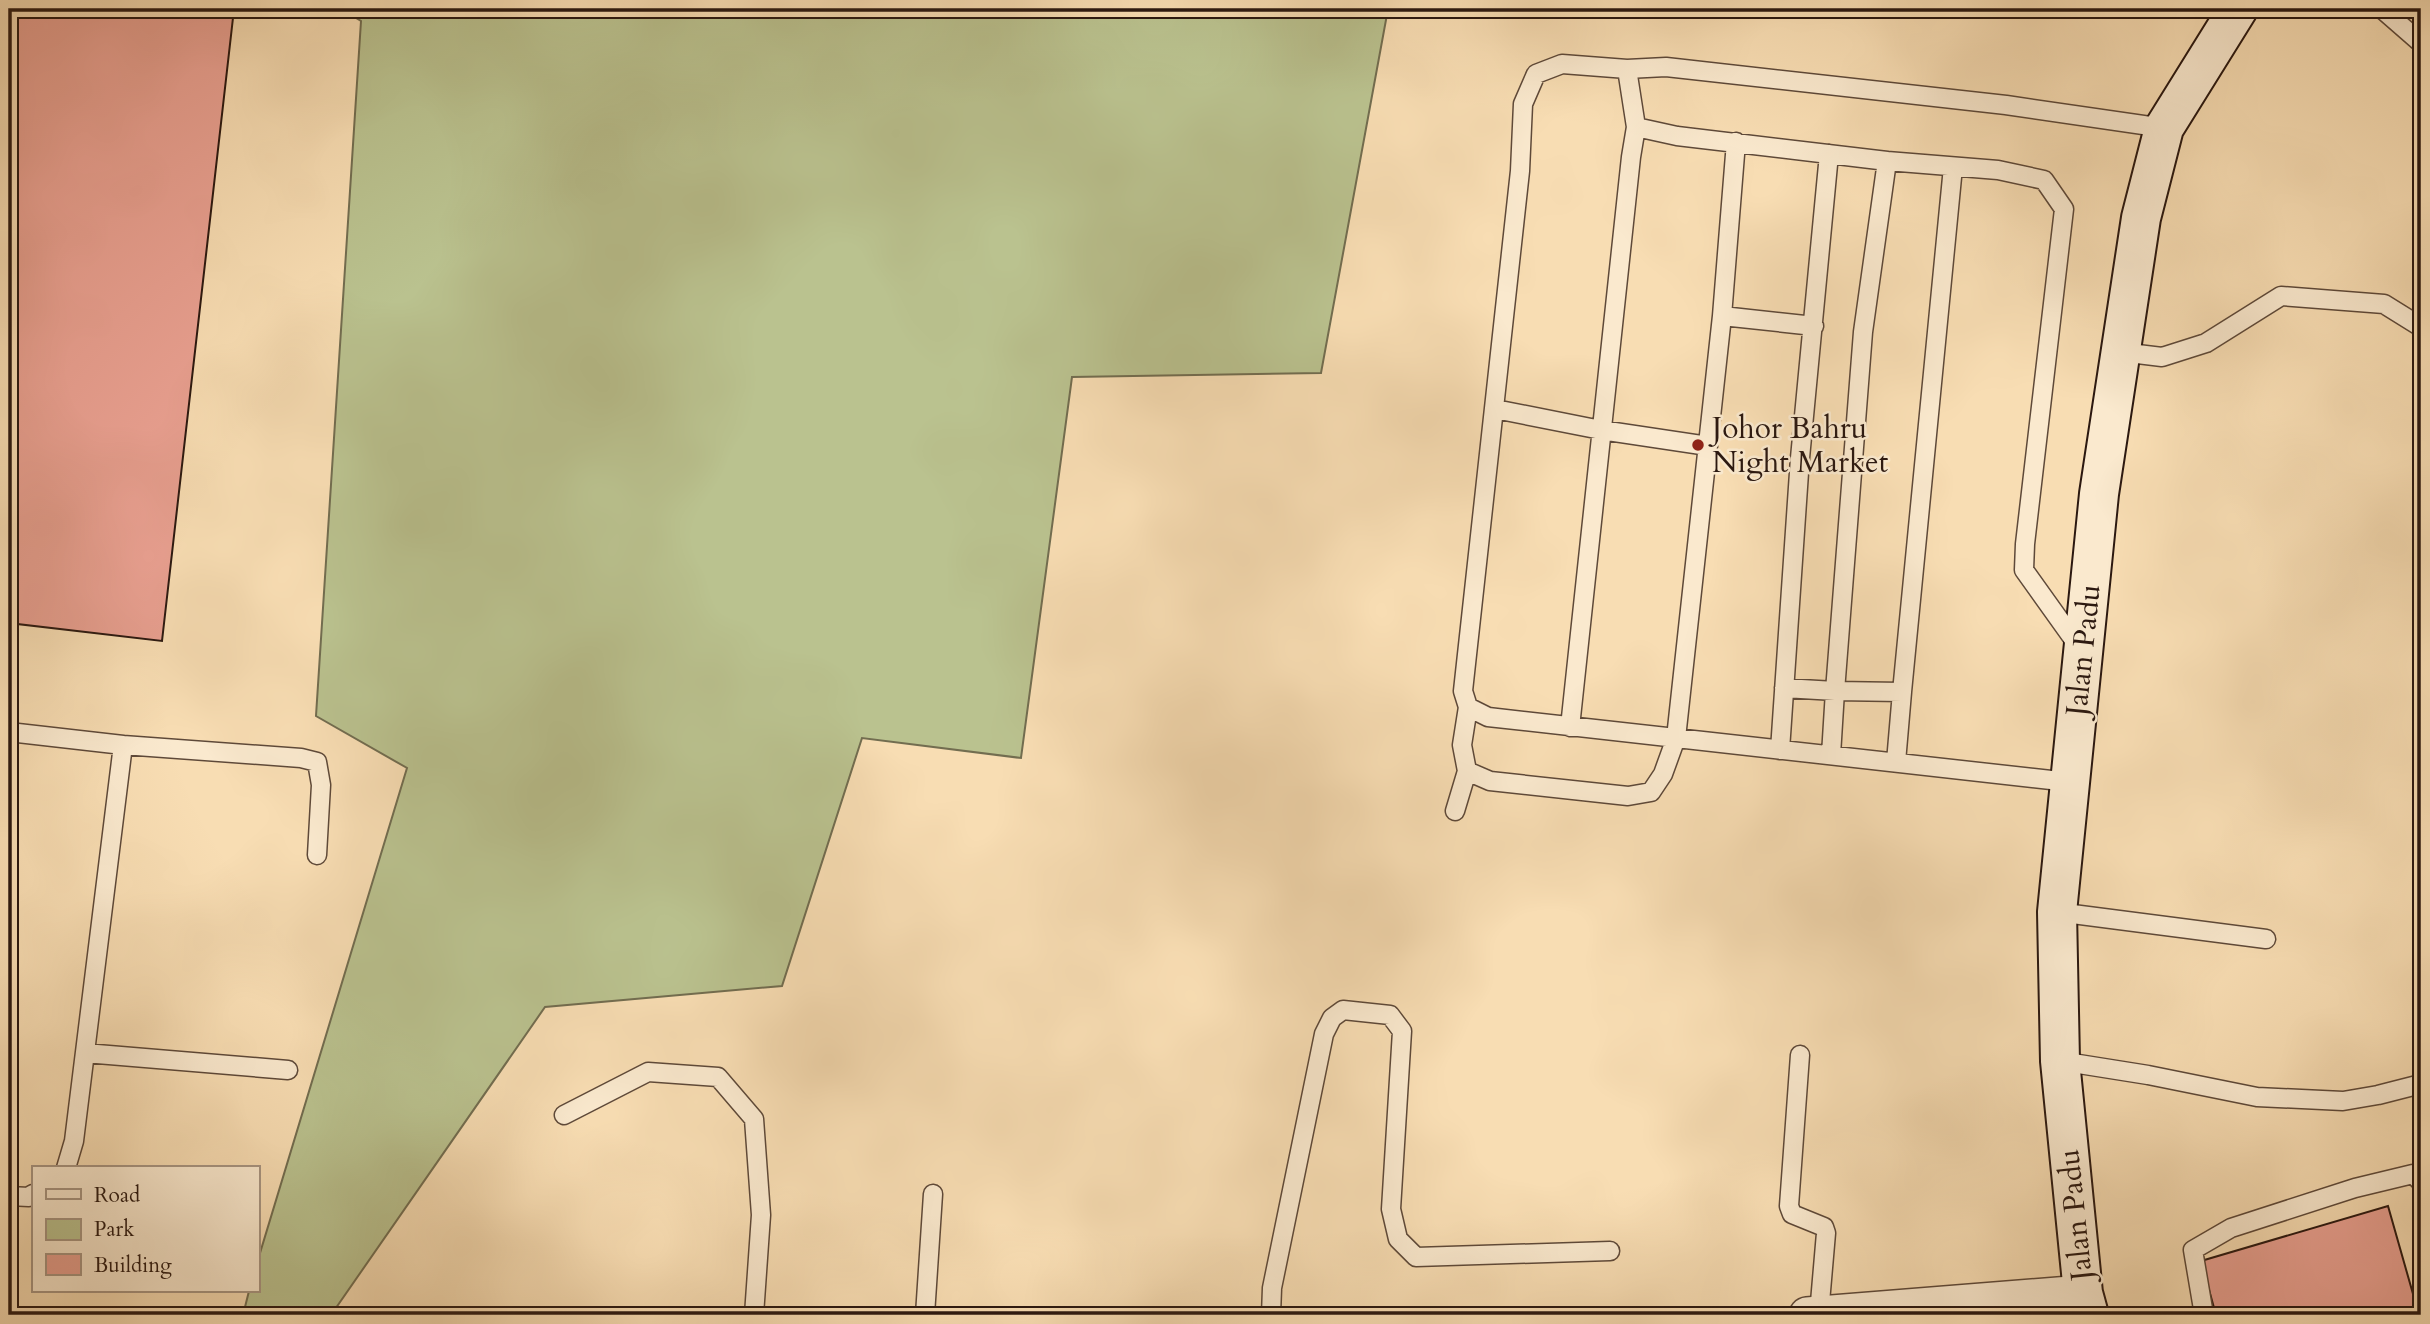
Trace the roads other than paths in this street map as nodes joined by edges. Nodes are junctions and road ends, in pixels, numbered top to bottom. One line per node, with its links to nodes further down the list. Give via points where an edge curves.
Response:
1 (2238, 9): 6 (street, Jalan Padu)
2 (2382, 9): 3 (lane)
3 (2421, 43)
4 (1627, 69): 5 (lane); 6 (lane, via 1666,67); 15 (lane, via 1562,64 1536,74 1523,104)
5 (1636, 127): 7 (lane); 16 (lane)
6 (2164, 128): 14 (street, Jalan Padu, via 2141,218)
7 (1736, 142): 8 (lane); 11 (lane)
8 (1829, 154): 9 (lane); 12 (lane)
9 (1887, 161): 10 (lane); 20 (lane, via 1863,332)
10 (1953, 167): 18 (lane, via 2044,180 2064,209 2024,570); 21 (lane)
11 (1722, 316): 12 (lane); 17 (lane)
12 (1814, 326): 19 (lane)
13 (2421, 327): 14 (lane, via 2384,304 2281,296 2206,343 2162,357)
14 (2120, 352): 18 (street, Jalan Padu)
15 (1495, 410): 16 (lane); 22 (lane, via 1463,691)
16 (1601, 430): 17 (lane); 23 (lane)
17 (1708, 446): 25 (lane)
18 (2083, 652): 31 (street, Jalan Padu)
19 (1783, 688): 20 (lane); 27 (lane)
20 (1835, 691): 21 (lane); 28 (lane)
21 (1902, 692): 29 (lane)
22 (1468, 707): 23 (lane, via 1488,718); 30 (lane, via 1462,745)
23 (1570, 727): 25 (lane)
24 (9, 732): 26 (lane)
25 (1676, 738): 27 (lane); 30 (lane, via 1664,774 1651,792 1629,796 1490,781)
26 (123, 745): 33 (lane, via 317,762 321,785); 36 (lane)
27 (1780, 750): 28 (lane)
28 (1831, 755): 29 (lane)
29 (1896, 762): 31 (lane)
30 (1467, 771): 32 (lane)
31 (2069, 782): 34 (street, Jalan Padu)
32 (1455, 811)
33 (317, 855)
34 (2057, 912): 35 (lane); 38 (street, Jalan Padu)
35 (2266, 939)
36 (85, 1053): 39 (lane); 42 (lane)
37 (1800, 1055): 52 (lane, via 1789,1206 1793,1214 1825,1227)
38 (2060, 1061): 40 (lane, via 2257,1097 2343,1101); 48 (street, Jalan Padu)
39 (288, 1070)
40 (2421, 1084)
41 (564, 1115): 49 (lane, via 648,1072 718,1077 754,1119 761,1215)
42 (67, 1166)
43 (2421, 1182): 53 (lane, via 2413,1174 2355,1188 2231,1228 2193,1250)
44 (933, 1194): 50 (lane)
45 (9, 1196): 46 (lane)
46 (32, 1196)
47 (1609, 1251): 51 (lane, via 1416,1257 1398,1239 1391,1209 1402,1031 1390,1015 1343,1010 1332,1017 1324,1034 1272,1288)
48 (2086, 1304): 52 (street)
49 (754, 1315)
50 (925, 1315)
51 (1271, 1315)
52 (1813, 1315)
53 (2204, 1315)

